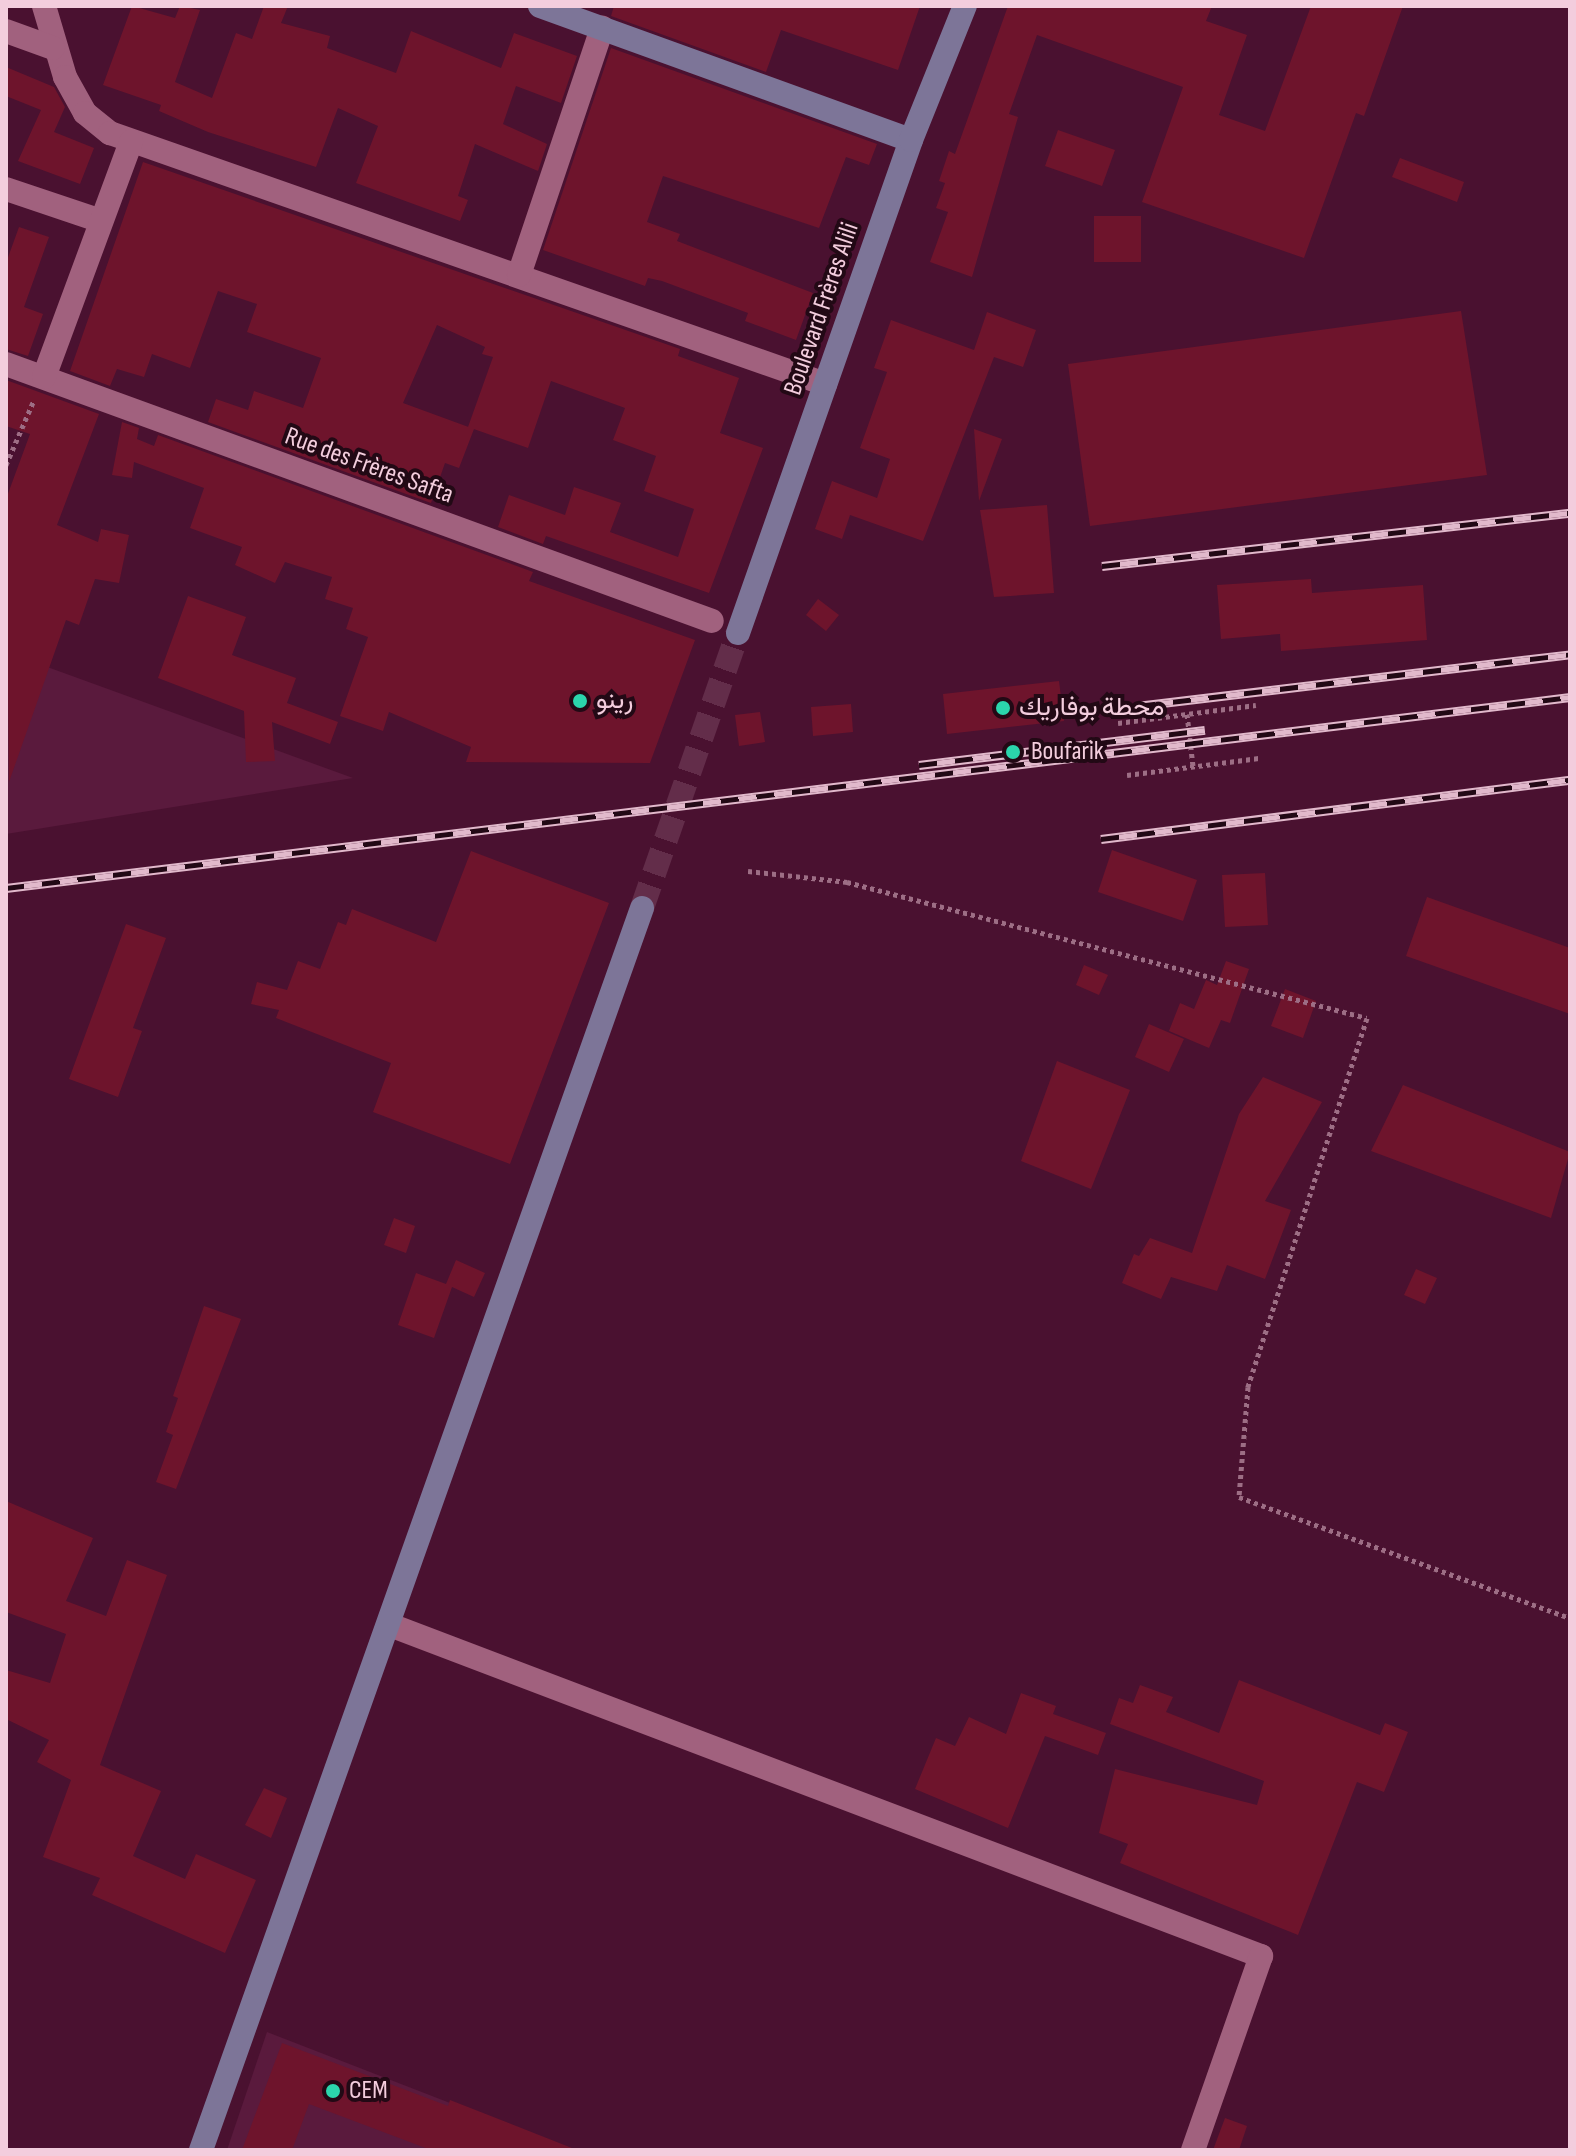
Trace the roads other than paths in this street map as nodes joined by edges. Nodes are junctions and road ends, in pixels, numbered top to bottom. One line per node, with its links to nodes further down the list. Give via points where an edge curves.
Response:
1 (44, 6): 6 (street)
2 (540, 6): 4 (main road)
3 (965, 6): 7 (main road, Boulevard Frères Alili)
4 (602, 28): 7 (main road); 11 (street)
5 (6, 31): 6 (street)
6 (53, 48): 8 (street, via 85,113)
7 (911, 140): 14 (main road, Boulevard Frères Alili)
8 (131, 142): 10 (street); 11 (street)
9 (6, 189): 10 (street)
10 (101, 221): 13 (street)
11 (519, 275): 14 (street)
12 (6, 364): 13 (street, Rue des Frères Safta)
13 (44, 377): 15 (street, Rue des Frères Safta)
14 (825, 384): 16 (main road, Boulevard Frères Alili)
15 (712, 621)
16 (738, 633)
17 (642, 908): 18 (main road)
18 (390, 1625): 19 (main road); 20 (street, via 1261,1956)
19 (201, 2150)
20 (1193, 2150)

